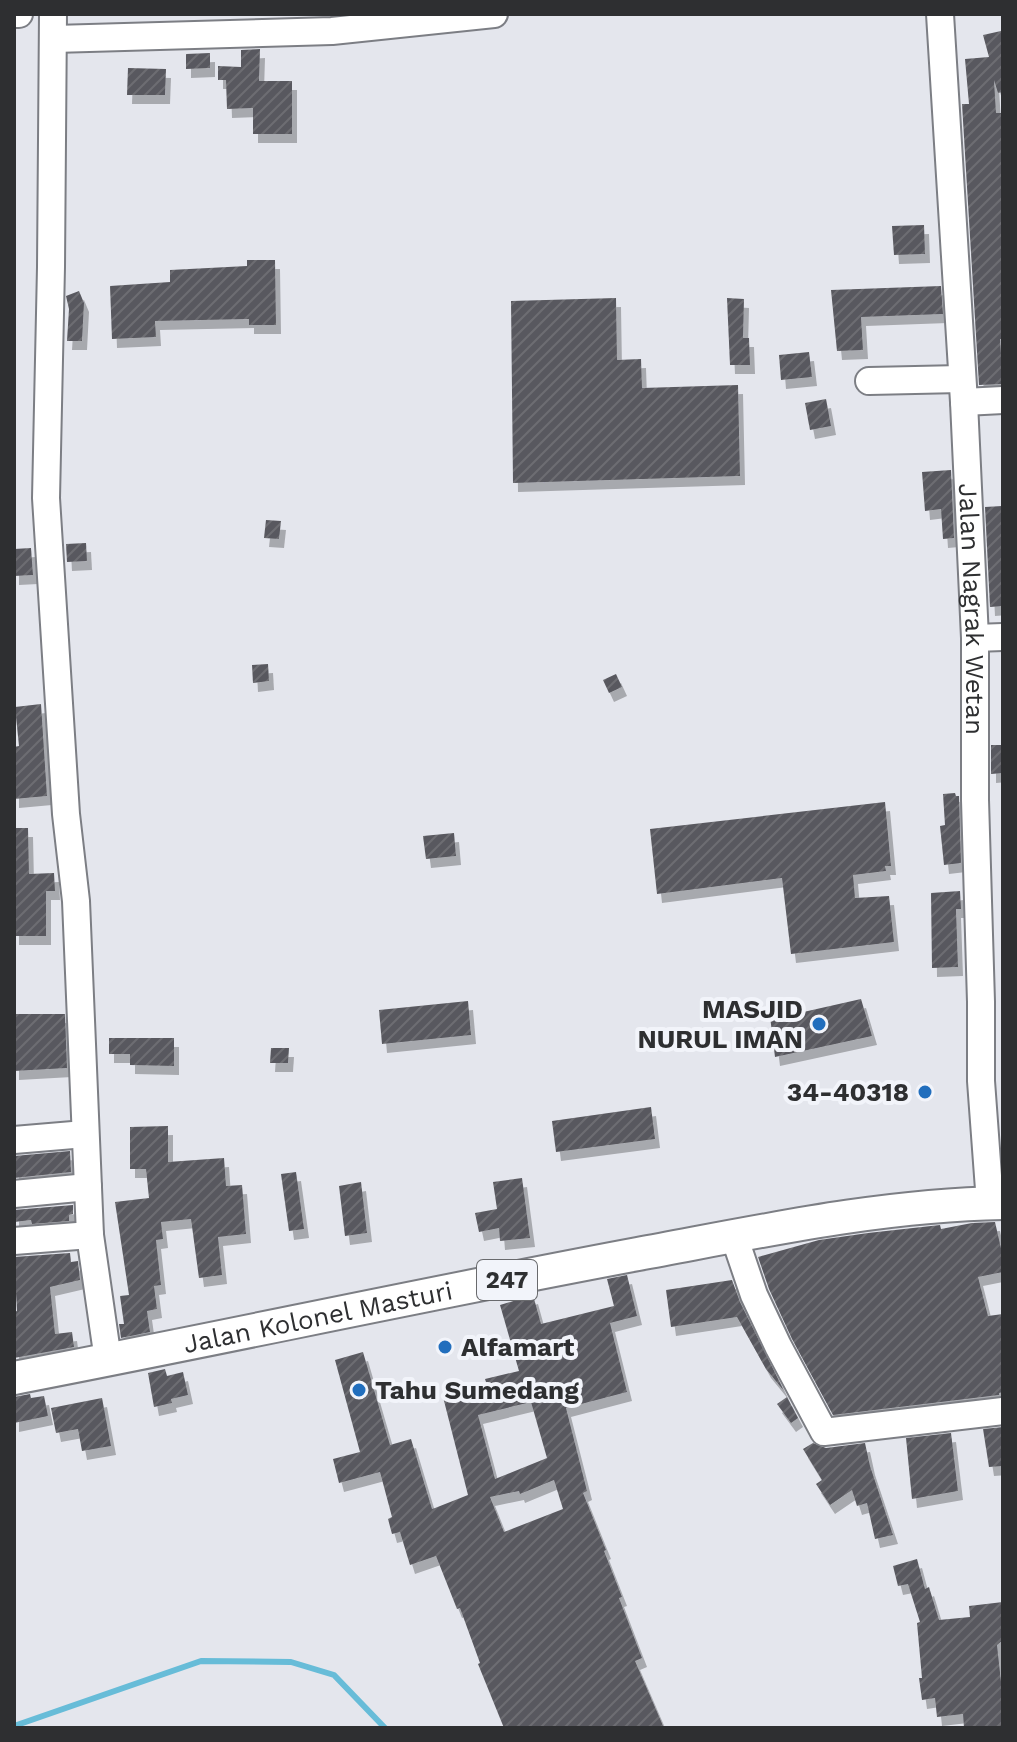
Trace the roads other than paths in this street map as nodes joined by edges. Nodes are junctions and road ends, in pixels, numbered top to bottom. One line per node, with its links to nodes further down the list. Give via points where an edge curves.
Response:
1 (494, 14): 3 (street, via 332,31)
2 (940, 14): 5 (street, Jalan Nagrak Wetan)
3 (53, 27): 9 (street, via 46,498 76,901)
4 (869, 381): 5 (street)
5 (962, 390): 6 (street); 8 (street, Jalan Nagrak Wetan)
6 (1003, 400)
7 (1003, 637): 8 (street)
8 (975, 638): 13 (street, Jalan Nagrak Wetan, via 981,1081)
9 (85, 1134): 10 (street); 11 (street)
10 (14, 1140)
11 (88, 1187): 12 (street); 14 (street)
12 (14, 1194)
13 (996, 1203): 15 (main road, Jalan Kolonel Masturi / 247, via 808,1222)
14 (90, 1235): 16 (street); 17 (street)
15 (734, 1236): 17 (main road, Jalan Kolonel Masturi / 247); 19 (street, via 760,1307 824,1432)
16 (14, 1241)
17 (108, 1360): 18 (main road, Jalan Kolonel Masturi / 247)
18 (14, 1378)
19 (1003, 1411)

